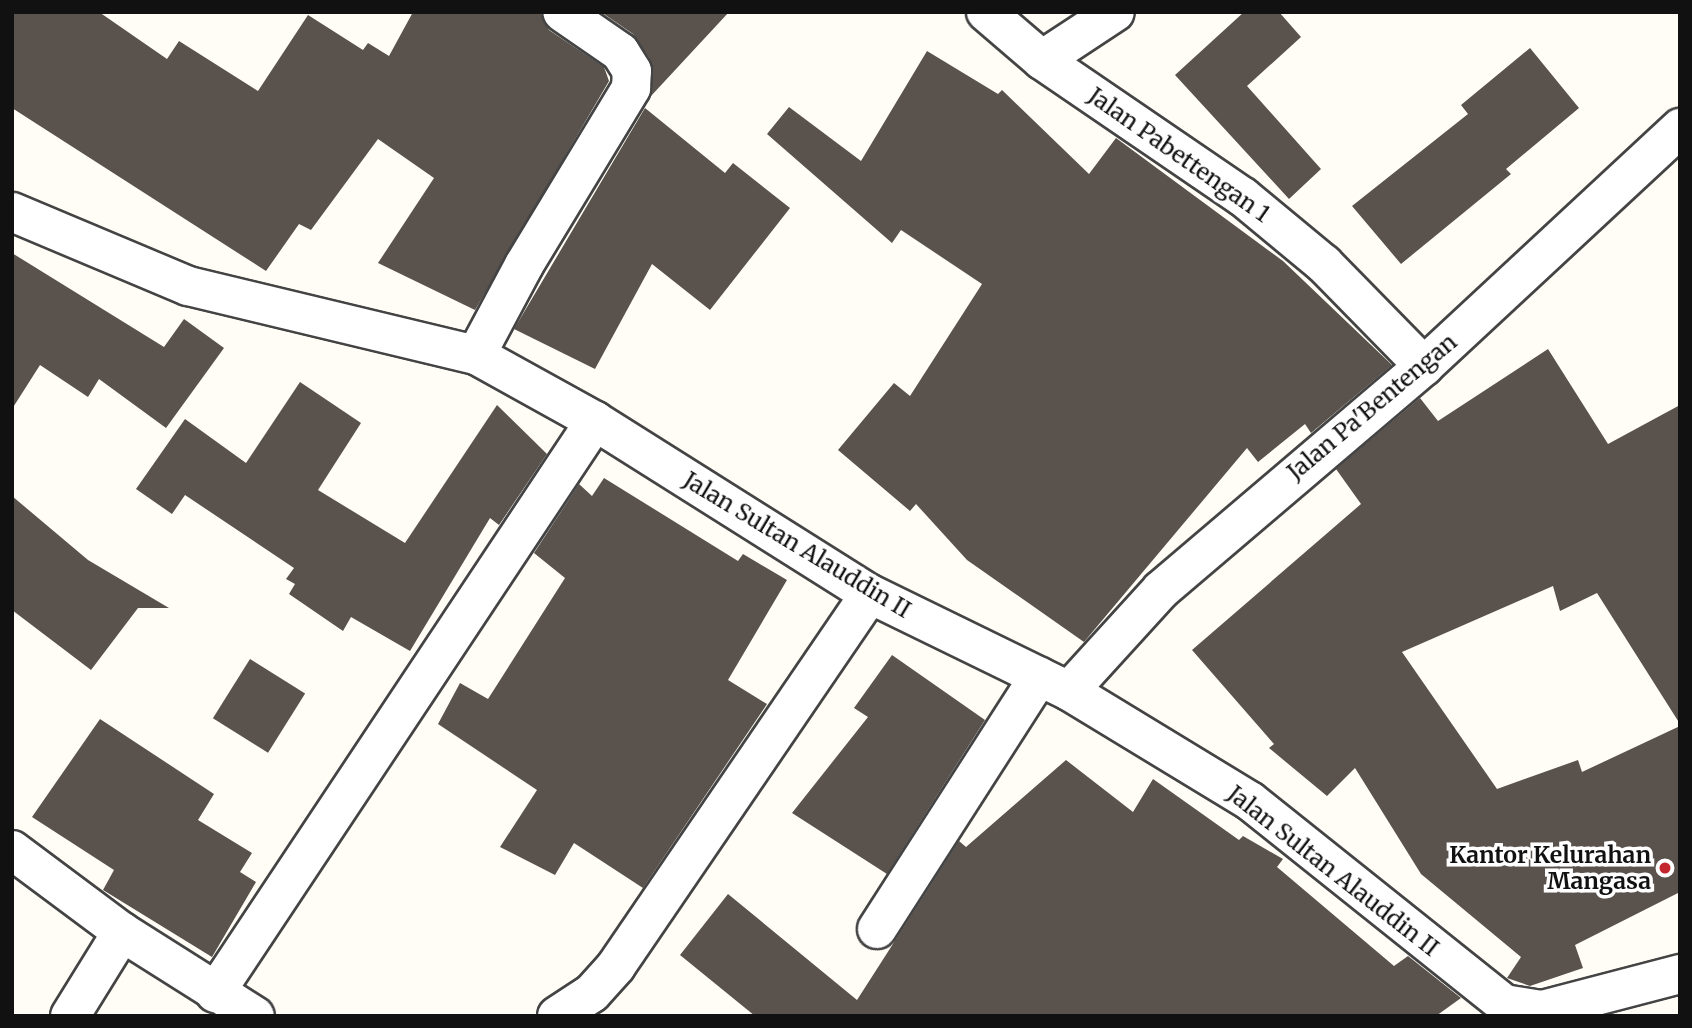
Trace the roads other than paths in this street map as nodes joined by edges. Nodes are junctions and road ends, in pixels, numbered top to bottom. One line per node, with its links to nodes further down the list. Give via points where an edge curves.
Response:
1 (562, 12): 7 (street, via 620,52 632,71 631,88 524,265)
2 (986, 12): 4 (street, Jalan Pabettengan 1)
3 (1115, 12): 4 (street)
4 (1042, 60): 8 (street, Jalan Pabettengan 1, via 1243,197 1324,264)
5 (1680, 128): 8 (street, Jalan Pa'Bentengan)
6 (12, 212): 7 (street, Jalan Sultan Alauddin II, via 188,286)
7 (477, 355): 9 (street, Jalan Sultan Alauddin II)
8 (1424, 366): 11 (street, Jalan Pa'Bentengan)
9 (595, 421): 10 (street, Jalan Sultan Alauddin II); 16 (street)
10 (870, 594): 11 (street, Jalan Sultan Alauddin II); 20 (street, via 616,966 592,993)
11 (1054, 684): 13 (street, Jalan Pa'Bentengan); 17 (street, Jalan Sultan Alauddin II, via 1250,801)
12 (12, 850): 14 (street)
13 (877, 929)
14 (122, 932): 16 (street); 18 (street)
15 (1680, 974): 17 (street, Jalan Sultan Alauddin II, via 1542,1010)
16 (215, 993): 19 (street)
17 (1510, 1012)
18 (70, 1016)
19 (256, 1016)
20 (558, 1016)

